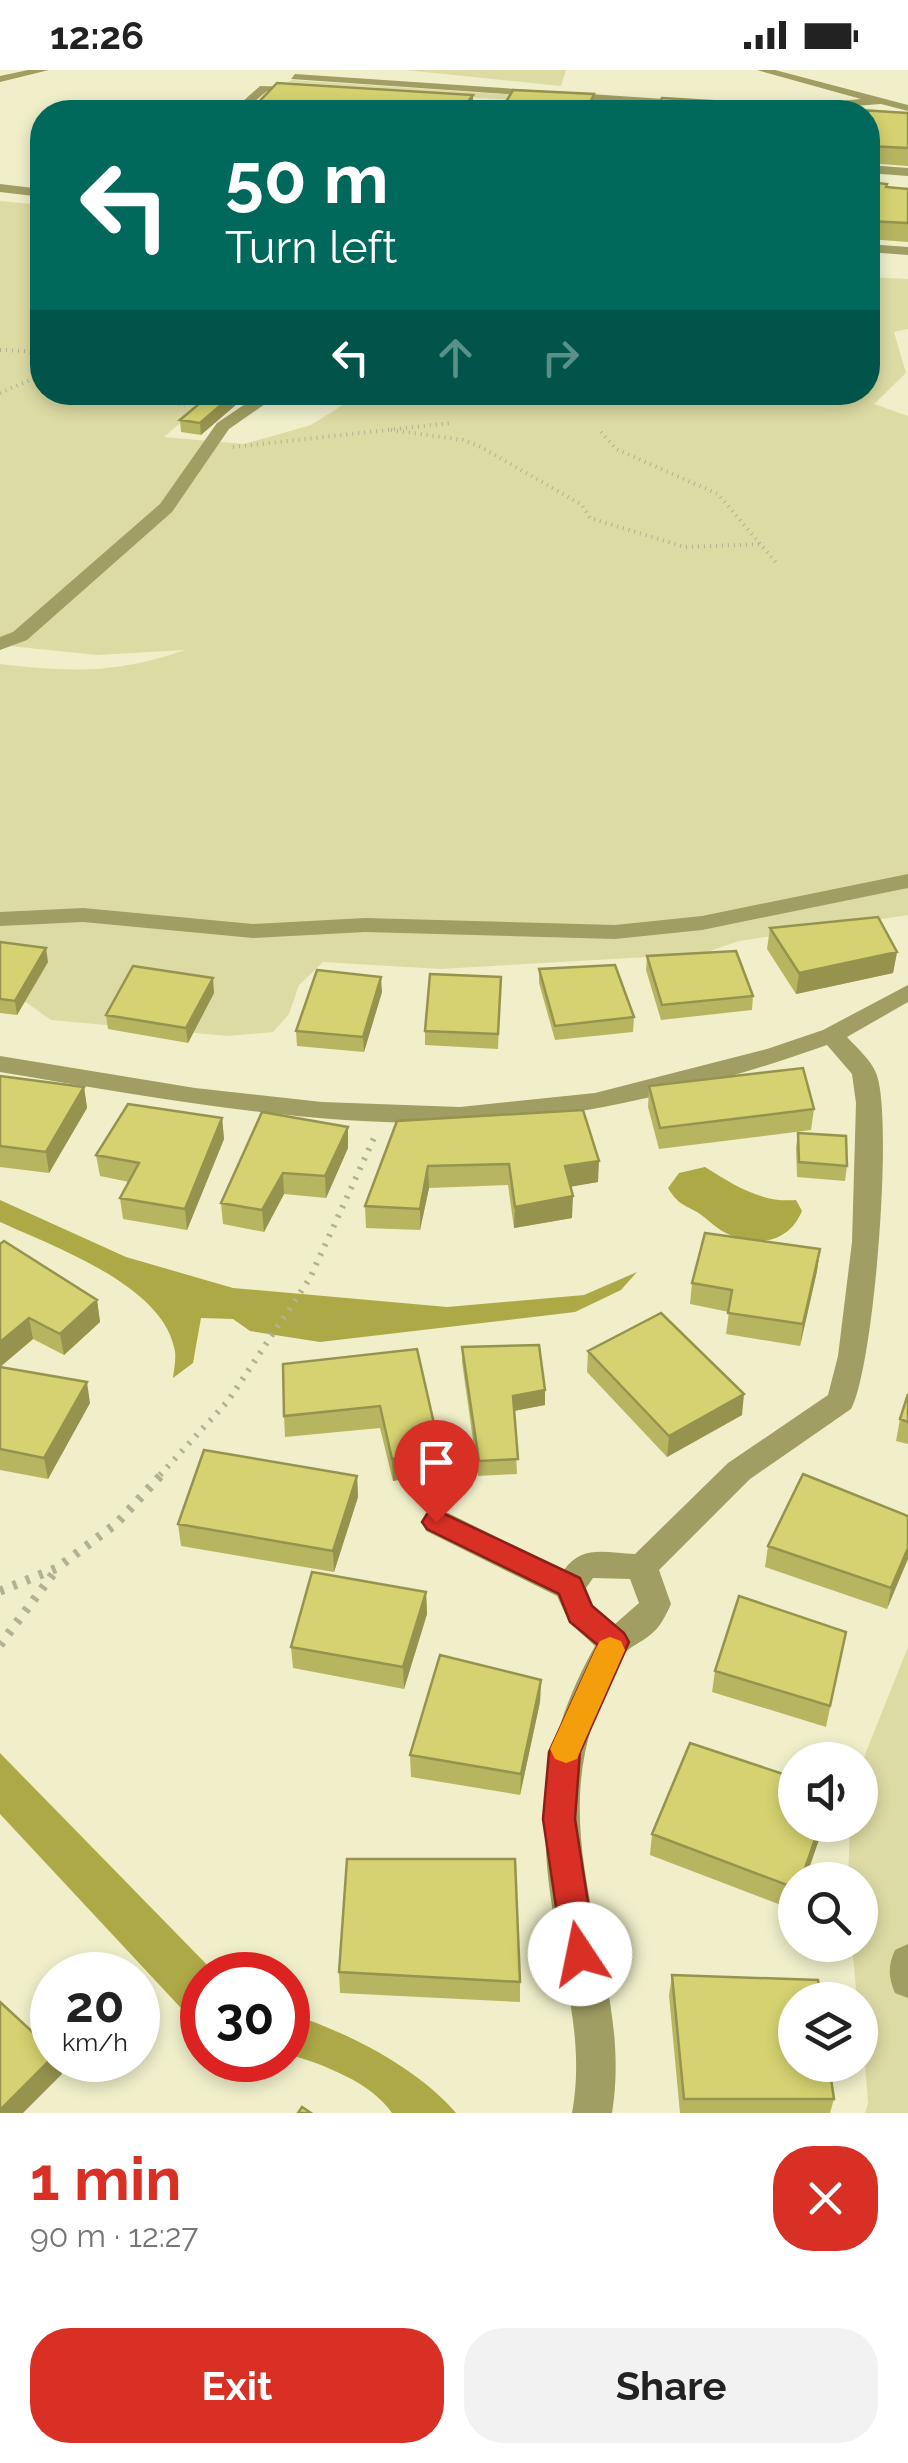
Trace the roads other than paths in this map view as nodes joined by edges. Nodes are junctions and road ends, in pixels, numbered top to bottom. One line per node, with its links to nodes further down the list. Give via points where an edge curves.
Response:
1 (44, 70): 4 (street)
2 (762, 70): 8 (street)
3 (295, 77): 7 (street)
4 (0, 78)
5 (250, 100): 6 (street, via 264,88)
6 (455, 100)
7 (638, 100)
8 (877, 100)
9 (881, 101): 10 (street)
10 (908, 108)
11 (880, 170): 12 (street)
12 (908, 172)
13 (0, 188): 14 (street)
14 (30, 192)
15 (880, 249): 16 (street)
16 (908, 251)
17 (880, 265): 18 (street)
18 (908, 267)
19 (254, 405): 20 (street, via 222,426 166,508 20,636)
20 (0, 644)
21 (908, 881): 22 (street, via 702,924 615,932 381,925 252,931 83,916)
22 (0, 919)
23 (908, 992): 24 (street)
24 (832, 1036): 25 (street, via 595,1101 460,1115 195,1096); 27 (street, via 864,1072 868,1103 866,1242 842,1401 739,1472)
25 (0, 1064)
26 (436, 1522): 28 (street)
27 (642, 1567): 28 (street, via 584,1566); 29 (street, via 655,1604 642,1624)
28 (570, 1587): 29 (street, via 580,1614)
29 (614, 1642): 32 (street, via 564,1752 559,1819 592,2014)
30 (908, 1962): 31 (street)
31 (908, 1980)
32 (592, 2113)

